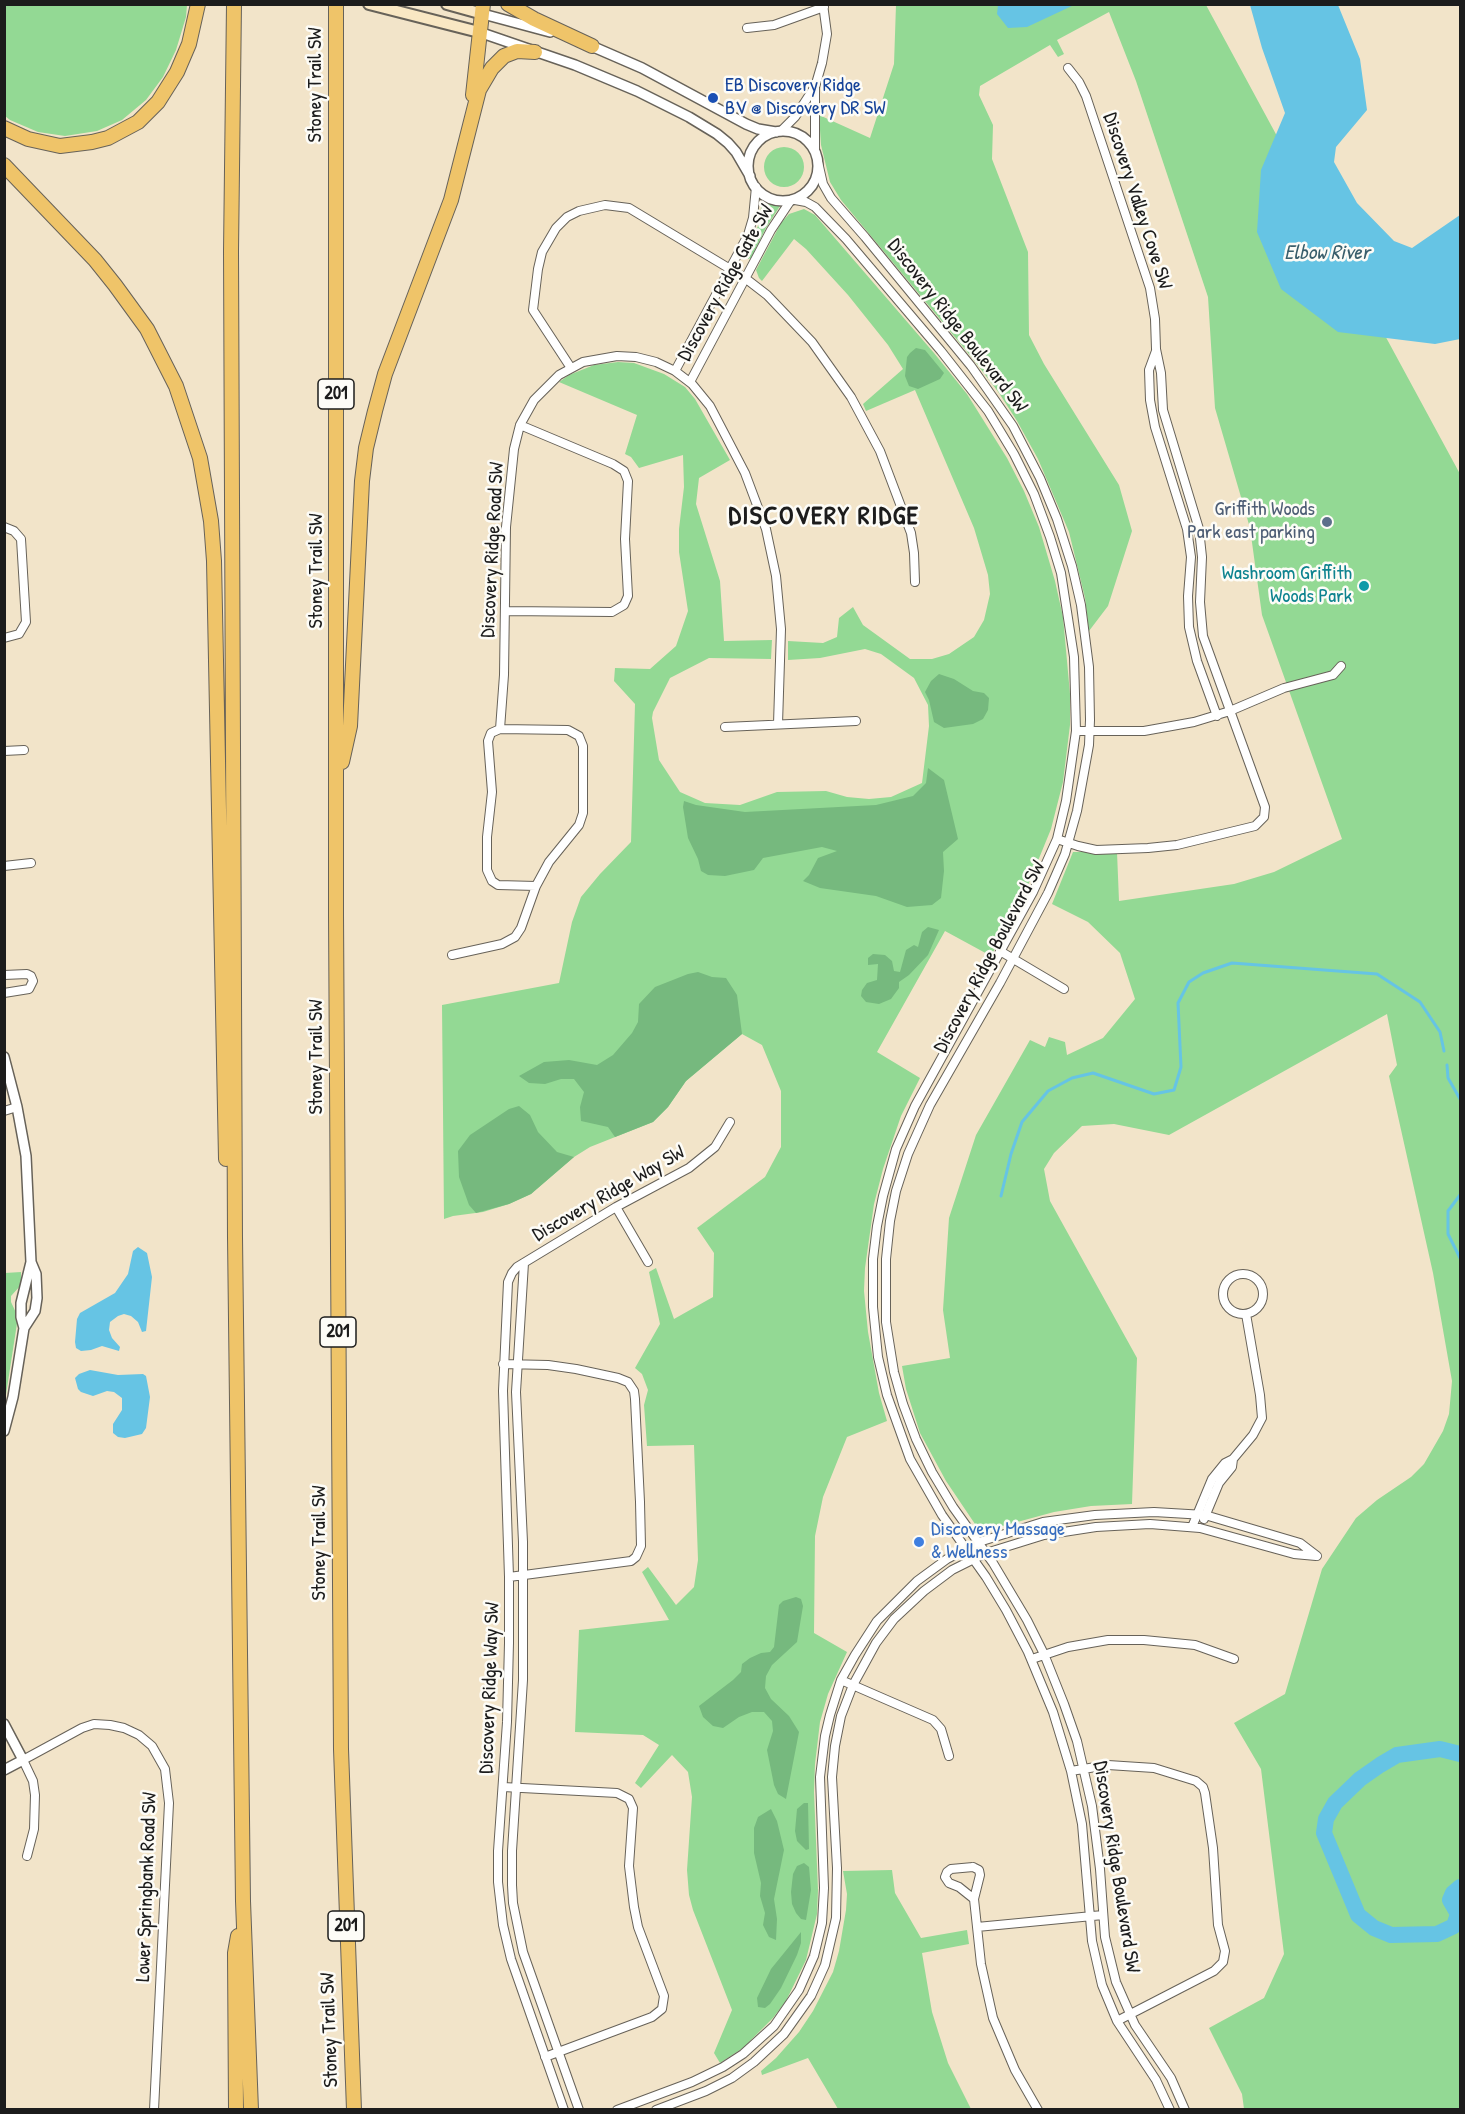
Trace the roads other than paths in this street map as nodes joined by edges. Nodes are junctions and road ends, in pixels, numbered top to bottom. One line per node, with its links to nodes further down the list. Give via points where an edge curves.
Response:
1 (198, 4): 15 (highway, via 189,44 177,72 158,102 138,122 108,138 60,146 28,139)
2 (234, 4): 67 (highway, via 231,275)
3 (336, 4): 46 (highway, Stoney Trail SW / 201)
4 (369, 4): 10 (main road)
5 (447, 4): 8 (main road)
6 (508, 4): 11 (highway)
7 (824, 6): 9 (street, via 774,25); 14 (street, via 827,34)
8 (483, 9): 10 (highway); 11 (street)
9 (747, 28)
10 (479, 32): 12 (street); 17 (highway)
11 (592, 46): 16 (street, via 746,124)
12 (535, 52): 17 (highway, via 510,53 492,68 479,90); 21 (street, via 602,76 689,117 728,143)
13 (1068, 68): 26 (street, Discovery Valley Cove SW, via 1086,96 1150,288)
14 (815, 87): 16 (street, via 795,117); 18 (street)
15 (4, 128)
16 (778, 131): 18 (street, via 801,136); 21 (street, via 756,144 749,159)
17 (467, 134): 46 (highway, via 451,200 385,374 366,448 358,525 350,726)
18 (815, 151): 19 (street)
19 (818, 162): 23 (street, via 813,185); 43 (street, Discovery Ridge Boulevard SW, via 831,198 971,366 1032,460 1063,535 1081,605 1089,667)
20 (4, 165): 67 (highway, via 94,260 147,329 176,386 200,458 214,561 226,1152)
21 (750, 176): 22 (street)
22 (756, 188): 23 (street, via 768,198); 24 (street, Discovery Ridge Gate SW, via 748,236)
23 (793, 200): 25 (street, Discovery Ridge Gate SW, via 771,230); 42 (street, Discovery Ridge Boulevard SW, via 815,207 854,248 964,380 1014,454 1034,494 1061,573 1074,657)
24 (731, 269): 25 (street); 27 (street, via 629,208 598,205 567,217 555,228 542,252 533,306); 28 (street, Discovery Ridge Gate SW)
25 (746, 278): 29 (street, Discovery Ridge Gate SW); 32 (street, via 812,342 862,416 884,461 910,533)
26 (1156, 350): 36 (street, Discovery Valley Cove SW, via 1163,410 1199,529 1203,636); 37 (street, Discovery Valley Cove SW, via 1149,370 1150,400 1186,523 1191,557 1189,627)
27 (571, 368): 28 (street, Discovery Ridge Road SW, via 593,359 629,356 656,362); 30 (street, Discovery Ridge Road SW, via 541,391)
28 (678, 373): 29 (street, Discovery Ridge Road SW)
29 (690, 382): 39 (street, Discovery Ridge Road SW, via 710,406 734,449 766,529 781,629)
30 (520, 425): 33 (street, Discovery Ridge Road SW, via 508,503); 33 (street, via 624,471 628,485 628,596 624,605 612,612)
31 (4, 527): 34 (street, via 15,531 21,539 26,622 19,634)
32 (915, 582)
33 (505, 611): 41 (street, Discovery Ridge Road SW)
34 (4, 638)
35 (1341, 666): 36 (street, via 1333,675 1284,688)
36 (1230, 711): 37 (street); 48 (street, Discovery Valley Cove SW, via 1266,807 1258,824 1201,841 1148,848 1096,850)
37 (1217, 716): 43 (street, via 1144,731)
38 (856, 721): 39 (street)
39 (778, 724): 40 (street)
40 (725, 727)
41 (500, 729): 51 (street, via 488,741 492,792 487,870 498,885); 51 (street, via 568,730 577,733 582,742 582,819)
42 (1076, 731): 43 (street); 47 (street, Discovery Ridge Boulevard SW, via 1070,782)
43 (1090, 732): 48 (street, Discovery Ridge Boulevard SW)
44 (24, 750): 45 (street)
45 (4, 751)
46 (336, 784): 125 (highway, Stoney Trail SW / 201, via 341,1749)
47 (1056, 839): 48 (street); 52 (street, Discovery Ridge Boulevard SW, via 1034,892)
48 (1068, 844): 54 (street, Discovery Ridge Boulevard SW, via 1048,893)
49 (31, 863): 50 (street)
50 (4, 866)
51 (536, 886): 53 (street, via 514,937 502,944)
52 (1000, 951): 54 (street); 58 (street, Discovery Ridge Boulevard SW)
53 (452, 955)
54 (1012, 958): 56 (street); 60 (street, Discovery Ridge Boulevard SW)
55 (4, 975): 57 (street, via 27,974 33,981 29,989)
56 (1064, 989)
57 (4, 993)
58 (942, 1055): 60 (street); 64 (street, Discovery Ridge Boulevard SW)
59 (4, 1057): 61 (street)
60 (954, 1062): 65 (street, Discovery Ridge Boulevard SW)
61 (17, 1107): 62 (street); 70 (street, via 26,1156)
62 (4, 1111)
63 (730, 1122): 66 (street, Discovery Ridge Way SW, via 714,1148 697,1163)
64 (896, 1149): 65 (street); 68 (street, Discovery Ridge Boulevard SW, via 883,1196)
65 (908, 1154): 69 (street, Discovery Ridge Boulevard SW, via 896,1191)
66 (616, 1207): 71 (street); 72 (street, Discovery Ridge Way SW)
67 (235, 1237): 115 (highway)
68 (873, 1259): 69 (street); 79 (street, Discovery Ridge Boulevard SW, via 878,1356)
69 (886, 1259): 78 (street, Discovery Ridge Boulevard SW, via 886,1322 894,1372)
70 (30, 1262): 74 (street, via 21,1303); 74 (street, via 36,1274 37,1298 35,1311)
71 (648, 1262)
72 (524, 1263): 75 (street, Discovery Ridge Way SW, via 508,1282); 76 (street, Discovery Ridge Way SW)
73 (1246, 1314): 73 (street, via 1258,1308 1263,1290 1257,1278 1238,1274 1228,1280 1224,1298 1234,1312); 83 (street, via 1262,1418 1253,1436 1212,1479)
74 (24, 1328): 77 (street, via 14,1397)
75 (503, 1364): 76 (street); 81 (street, Discovery Ridge Way SW)
76 (517, 1364): 80 (street, Discovery Ridge Way SW); 90 (street, via 576,1369 628,1382 635,1399 640,1502 641,1546 631,1561)
77 (4, 1431)
78 (916, 1439): 79 (street); 86 (street, Discovery Ridge Boulevard SW, via 952,1507)
79 (903, 1444): 87 (street, Discovery Ridge Boulevard SW, via 942,1515)
80 (520, 1469): 81 (street); 90 (street, Discovery Ridge Way SW)
81 (506, 1470): 91 (street, Discovery Ridge Way SW)
82 (1095, 1515): 83 (street); 84 (street); 86 (street, via 1043,1522)
83 (1201, 1515): 85 (street); 85 (street, via 1300,1543 1317,1556 1294,1554)
84 (1096, 1527): 85 (street, via 1150,1524); 88 (street, via 1044,1535)
85 (1196, 1528)
86 (979, 1542): 87 (street); 88 (street, Discovery Ridge Boulevard SW)
87 (966, 1548): 89 (street, Discovery Ridge Boulevard SW); 92 (street, via 917,1581)
88 (987, 1553): 89 (street); 94 (street, Discovery Ridge Boulevard SW)
89 (974, 1559): 93 (street, via 930,1586); 95 (street, Discovery Ridge Boulevard SW)
90 (524, 1576): 91 (street); 98 (street, Discovery Ridge Way SW)
91 (509, 1577): 97 (street, Discovery Ridge Way SW)
92 (877, 1621): 93 (street); 99 (street)
93 (887, 1628): 100 (street)
94 (1044, 1654): 95 (street); 96 (street, via 1108,1640 1144,1640 1195,1645); 104 (street, Discovery Ridge Boulevard SW)
95 (1032, 1659): 106 (street, Discovery Ridge Boulevard SW)
96 (1234, 1659)
97 (508, 1680): 98 (street); 109 (street, Discovery Ridge Way SW)
98 (523, 1680): 110 (street, Discovery Ridge Way SW)
99 (842, 1680): 100 (street); 107 (street, via 825,1736)
100 (852, 1685): 102 (street, via 934,1720); 108 (street, via 838,1731)
101 (4, 1724): 103 (street)
102 (949, 1756)
103 (23, 1760): 105 (street); 111 (street, via 35,1796 34,1829); 126 (street, Lower Springbank Road SW, via 82,1728 110,1725 139,1735 158,1753 168,1778)
104 (1084, 1768): 106 (street); 116 (street, Discovery Ridge Boulevard SW, via 1097,1838); 121 (street, via 1108,1765 1161,1770 1196,1781 1205,1793 1218,1925 1225,1952 1223,1962 1214,1971)
105 (4, 1770)
106 (1071, 1771): 117 (street, Discovery Ridge Boulevard SW, via 1084,1844)
107 (820, 1777): 108 (street); 113 (street)
108 (832, 1777): 112 (street)
109 (503, 1787): 110 (street); 119 (street, Discovery Ridge Way SW, via 498,1869)
110 (517, 1788): 118 (street, Discovery Ridge Way SW, via 512,1868); 123 (street, via 617,1793 628,1799 633,1808 629,1866 633,1907 664,1996 662,2009 652,2017)
111 (27, 1856)
112 (837, 1868): 113 (street); 132 (street, via 833,1936 825,1965 803,2010 774,2045 748,2067 706,2091)
113 (824, 1869): 131 (street, via 822,1923 814,1956 799,1990 774,2026 714,2073)
114 (974, 1899): 114 (street, via 979,1870 948,1870 947,1881); 120 (street)
115 (243, 1901): 127 (highway, via 236,1953); 128 (highway)
116 (1104, 1915): 117 (street); 121 (street, Discovery Ridge Boulevard SW, via 1111,1966)
117 (1090, 1916): 120 (street); 122 (street, Discovery Ridge Boulevard SW, via 1102,1985)
118 (516, 1922): 119 (street); 123 (street, Discovery Ridge Way SW)
119 (503, 1925): 124 (street, Discovery Ridge Way SW, via 516,1977)
120 (976, 1927): 133 (street, via 993,2018 1015,2070)
121 (1129, 2014): 122 (street); 135 (street, Discovery Ridge Boulevard SW, via 1171,2078)
122 (1117, 2020): 134 (street, Discovery Ridge Boulevard SW)
123 (558, 2052): 124 (street); 130 (street, Discovery Ridge Way SW)
124 (545, 2057): 129 (street, Discovery Ridge Way SW)
125 (354, 2107)
126 (154, 2109)
127 (236, 2109)
128 (251, 2109)
129 (564, 2109)
130 (579, 2109)
131 (617, 2109)
132 (656, 2109)
133 (1038, 2109)
134 (1170, 2109)
135 (1185, 2109)

